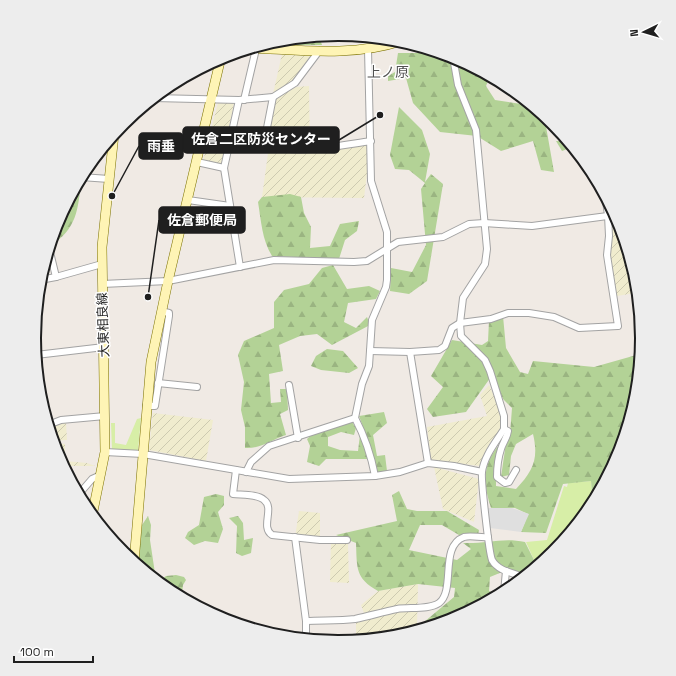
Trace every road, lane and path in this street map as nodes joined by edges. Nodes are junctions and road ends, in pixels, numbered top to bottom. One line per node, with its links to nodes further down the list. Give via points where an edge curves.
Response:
1 (384, 45): 3 (main road)
2 (271, 49): 4 (main road)
3 (368, 49): 4 (main road); 12 (street)
4 (319, 51): 8 (street, via 294,83)
5 (252, 54): 11 (street)
6 (454, 65): 21 (street, via 458,85 476,130)
7 (219, 66): 10 (main road)
8 (273, 97): 11 (street); 12 (street, via 265,138 269,146 305,150)
9 (163, 98): 10 (street)
10 (211, 98): 11 (street); 14 (main road)
11 (241, 100): 15 (street)
12 (371, 141): 22 (street, via 371,181 388,232)
13 (113, 144): 17 (main road, 大東相良線)
14 (197, 162): 15 (street); 18 (main road)
15 (224, 168): 19 (street)
16 (88, 178): 17 (street)
17 (109, 179): 24 (main road, 大東相良線)
18 (188, 200): 19 (street); 28 (main road)
19 (230, 206): 25 (street)
20 (608, 215): 21 (street, via 532,226); 31 (street, via 607,256 618,326 579,328 554,317 529,313 508,313 491,319)
21 (484, 223): 22 (street, via 469,224 443,237 398,242); 31 (street, via 487,249 485,264 463,298)
22 (387, 247): 25 (street, via 366,261 360,262 274,260); 33 (street, via 386,287 372,320)
23 (52, 259): 26 (street)
24 (102, 264): 26 (street); 29 (main road, 大東相良線)
25 (240, 267): 28 (street)
26 (56, 277): 27 (street)
27 (47, 279)
28 (168, 281): 29 (street); 30 (main road)
29 (102, 284): 32 (main road, 大東相良線)
30 (161, 311): 36 (street, via 169,313 169,316); 39 (main road, via 150,362)
31 (460, 322): 34 (street, via 452,328 445,346 439,350); 43 (street, via 461,336 485,360 490,371 504,416)
32 (104, 348): 35 (street); 40 (main road, 大東相良線)
33 (370, 352): 34 (street); 41 (street, via 369,366 356,405)
34 (410, 352): 47 (street)
35 (42, 354)
36 (158, 383): 38 (street); 39 (street, via 155,406)
37 (289, 385): 44 (street)
38 (197, 387)
39 (146, 406): 46 (main road)
40 (105, 416): 42 (street); 45 (main road, 大東相良線)
41 (355, 418): 44 (street); 53 (street, via 362,429 371,455)
42 (54, 423)
43 (504, 429): 49 (street, via 508,431 501,448 497,477 505,483 509,482); 51 (street, via 492,445)
44 (298, 438): 50 (street, via 269,446 251,462)
45 (105, 452): 46 (street); 52 (main road, 大東相良線)
46 (143, 454): 48 (street); 59 (main road)
47 (428, 463): 51 (street); 53 (street, via 400,472)
48 (236, 470): 50 (street); 56 (street, via 233,494 265,500 268,504 269,533)
49 (516, 470)
50 (246, 472): 53 (street, via 289,479)
51 (482, 472): 57 (street)
52 (102, 475): 54 (street, via 92,479); 55 (main road, 大東相良線)
53 (375, 476)
54 (83, 489)
55 (94, 507)
56 (295, 537): 58 (street); 63 (street)
57 (488, 537): 60 (street, via 492,560); 63 (street, via 465,537 458,541 448,563 444,598 438,604 398,609 354,619)
58 (347, 540)
59 (135, 554)
60 (506, 571): 61 (street); 62 (street)
61 (518, 575)
62 (505, 584)
63 (306, 621): 64 (street)
64 (306, 633)

